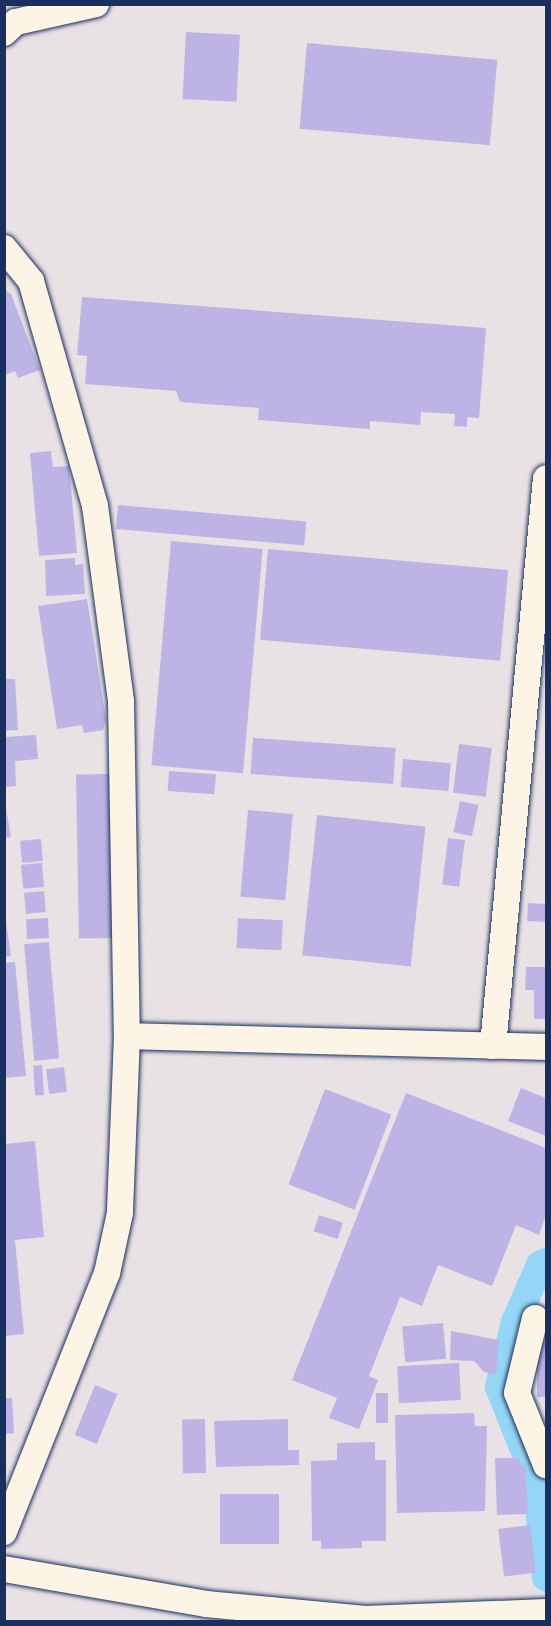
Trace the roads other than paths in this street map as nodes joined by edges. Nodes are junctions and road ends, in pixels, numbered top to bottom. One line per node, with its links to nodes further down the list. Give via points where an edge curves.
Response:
1 (96, 4): 2 (street, via 16,22)
2 (4, 33)
3 (4, 248): 5 (street, via 31,281 95,506 120,701)
4 (546, 478): 6 (street)
5 (127, 1036): 6 (street); 10 (street, via 120,1213 107,1273)
6 (493, 1046): 7 (street)
7 (546, 1047)
8 (542, 1310): 9 (street, via 517,1394)
9 (546, 1465)
10 (4, 1532)
11 (4, 1569): 12 (street, via 207,1604 365,1619)
12 (546, 1612)

